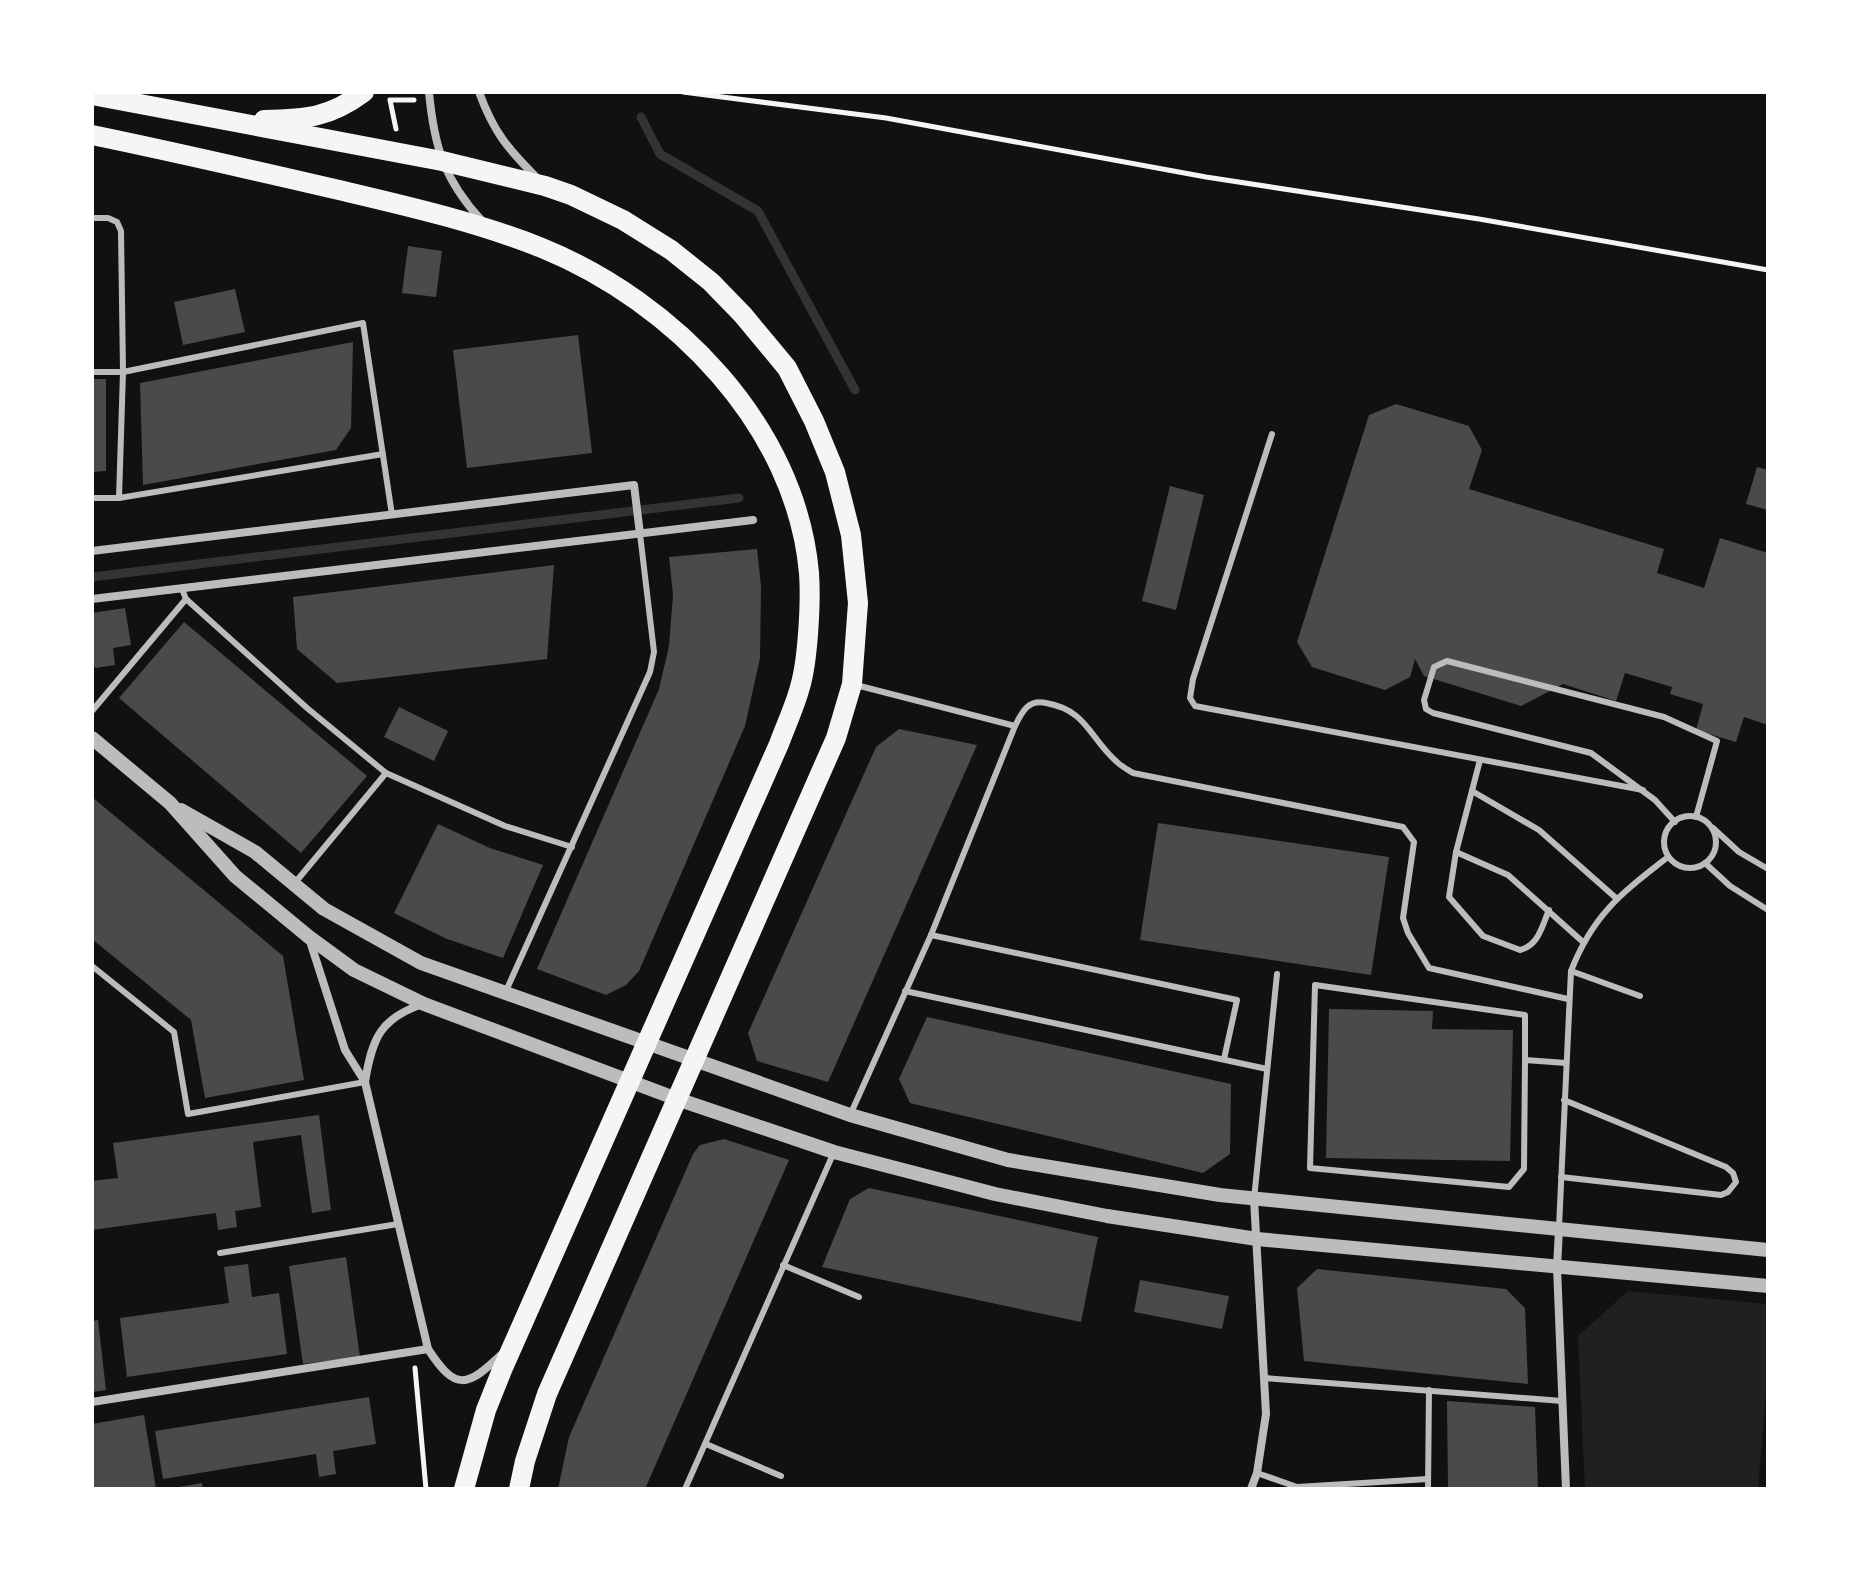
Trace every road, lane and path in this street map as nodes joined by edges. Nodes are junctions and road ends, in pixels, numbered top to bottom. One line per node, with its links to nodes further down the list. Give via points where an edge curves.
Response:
1 (364, 92): 7 (main road, via 328,114 306,119)
2 (429, 92): 10 (street)
3 (479, 92): 11 (street, via 505,145)
4 (683, 92): 14 (path, via 886,118)
5 (92, 95): 7 (main road)
6 (415, 100): 8 (path, via 390,100)
7 (220, 120): 10 (main road)
8 (396, 132)
9 (92, 135): 13 (main road)
10 (442, 161): 11 (main road); 13 (street)
11 (545, 186): 28 (main road, via 623,220 671,250 711,282 787,368 835,472 851,535 858,603)
12 (92, 218): 16 (lane, via 117,222 121,231)
13 (489, 229): 61 (main road, via 591,272 635,299 705,359 774,452 797,514 809,573 801,685)
14 (1768, 270)
15 (92, 372): 16 (lane)
16 (123, 372): 18 (lane, via 363,323); 20 (lane)
17 (1272, 434): 32 (lane, via 1193,679 1190,698 1195,706)
18 (383, 454): 20 (lane); 21 (lane)
19 (92, 498): 20 (lane)
20 (119, 498)
21 (392, 515): 23 (street, via 634,485); 24 (street)
22 (753, 520): 23 (street)
23 (640, 534): 25 (street); 40 (lane, via 654,652 650,672)
24 (92, 551)
25 (182, 589): 26 (street); 27 (lane)
26 (92, 599)
27 (186, 599): 29 (lane); 33 (lane)
28 (852, 684): 30 (lane); 64 (main road, via 836,738)
29 (92, 711)
30 (1015, 726): 49 (lane); 59 (lane, via 1025,707 1038,701 1061,705 1133,773 1403,827 1414,842 1403,918 1429,968)
31 (92, 738): 36 (street)
32 (1480, 760): 34 (lane); 35 (lane)
33 (386, 773): 40 (lane, via 505,826); 45 (lane)
34 (1643, 790): 37 (lane, via 1591,753 1426,709 1434,667 1447,661 1649,713 1717,741); 38 (lane)
35 (1472, 791): 41 (lane); 46 (lane, via 1539,830)
36 (170, 803): 45 (street, via 255,852); 50 (street, via 235,876)
37 (1696, 817): 38 (lane); 39 (lane)
38 (1675, 822): 42 (lane, via 1664,840)
39 (1710, 826): 43 (lane, via 1716,841); 44 (lane)
40 (572, 847): 57 (lane)
41 (1456, 852): 47 (lane, via 1508,875); 47 (lane, via 1449,897 1483,936 1525,950 1536,941)
42 (1668, 857): 43 (lane, via 1682,867); 46 (lane)
43 (1705, 863): 48 (lane)
44 (1768, 869)
45 (294, 884): 57 (street, via 324,909 421,963)
46 (1616, 898): 51 (lane)
47 (1549, 910): 51 (lane)
48 (1768, 910)
49 (931, 935): 56 (lane); 62 (lane, via 1237,1000)
50 (309, 937): 60 (street, via 354,970); 68 (street, via 345,1050)
51 (1583, 942): 53 (lane)
52 (92, 966): 54 (lane)
53 (1571, 971): 58 (lane); 59 (lane)
54 (95, 973): 68 (lane, via 174,1032 188,1114)
55 (1277, 974): 66 (lane)
56 (905, 991): 62 (lane); 71 (lane)
57 (505, 993): 61 (street)
58 (1640, 996)
59 (1568, 999): 65 (lane)
60 (424, 1004): 67 (street); 68 (street, via 402,1011 384,1025)
61 (646, 1044): 64 (street); 67 (main road)
62 (1224, 1059): 66 (lane)
63 (1525, 1060): 63 (lane, via 1525,1015 1315,985 1310,1168 1509,1187 1524,1169); 65 (lane)
64 (693, 1061): 69 (main road); 71 (street)
65 (1566, 1063): 70 (lane)
66 (1267, 1069): 74 (lane)
67 (629, 1081): 69 (street); 84 (main road)
68 (365, 1082): 75 (street)
69 (677, 1099): 72 (street); 98 (main road, via 547,1394)
70 (1564, 1100): 73 (lane); 73 (lane, via 1726,1167 1736,1182 1721,1195)
71 (850, 1115): 74 (street, via 1008,1160)
72 (834, 1152): 77 (street, via 995,1194); 80 (lane)
73 (1561, 1177): 76 (lane)
74 (1254, 1199): 76 (street); 77 (street)
75 (398, 1224): 79 (lane); 85 (street)
76 (1559, 1230): 78 (street); 81 (street)
77 (1257, 1239): 81 (street); 87 (street)
78 (1768, 1250)
79 (220, 1253)
80 (783, 1265): 83 (lane); 91 (lane)
81 (1557, 1267): 82 (street); 89 (street)
82 (1768, 1286)
83 (859, 1297)
84 (513, 1345): 85 (street, via 478,1376 464,1381 448,1376); 97 (main road, via 486,1410)
85 (428, 1349): 86 (street)
86 (414, 1351): 90 (street); 96 (path)
87 (1264, 1378): 88 (lane); 92 (street, via 1266,1414)
88 (1429, 1390): 89 (lane); 94 (lane)
89 (1562, 1401): 102 (street)
90 (92, 1402)
91 (706, 1444): 93 (lane); 99 (lane)
92 (1257, 1473): 95 (lane); 100 (street)
93 (781, 1476)
94 (1428, 1479): 95 (lane); 101 (lane)
95 (1296, 1488)
96 (426, 1489)
97 (464, 1489)
98 (519, 1489)
99 (685, 1489)
100 (1251, 1489)
101 (1428, 1489)
102 (1566, 1489)

